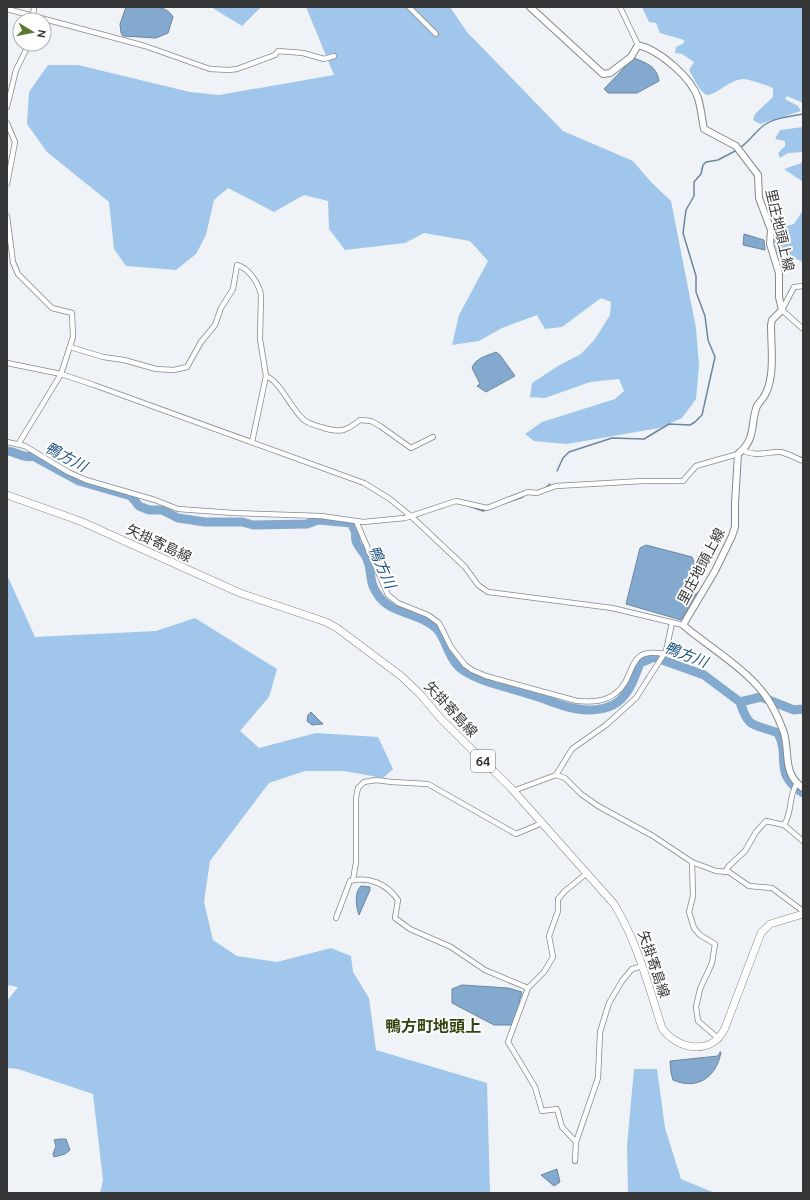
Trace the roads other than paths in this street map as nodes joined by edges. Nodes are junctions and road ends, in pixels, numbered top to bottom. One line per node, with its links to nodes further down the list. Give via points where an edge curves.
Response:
1 (409, 7): 7 (street)
2 (530, 7): 8 (main road, via 603,74 610,73 631,57)
3 (620, 7): 8 (street)
4 (7, 9): 5 (street)
5 (18, 12)
6 (52, 23): 10 (street, via 145,46 200,66 219,70 237,69 275,55 278,51 303,53 324,59)
7 (436, 34)
8 (638, 45): 16 (main road, 里庄地頭上線, via 657,53 677,70 698,98 704,129 738,149 758,175 759,198 771,230 770,244 779,273)
9 (25, 52): 11 (street, via 18,65)
10 (334, 56)
11 (7, 107)
12 (7, 123): 13 (street, via 15,142)
13 (7, 184)
14 (7, 216): 18 (street, via 13,262 18,274 52,308 72,313 73,337)
15 (803, 286): 16 (street, via 794,287)
16 (782, 310): 17 (street); 26 (main road, 里庄地頭上線, via 772,320 771,325 771,369 767,391 757,406 753,434)
17 (802, 328)
18 (70, 348): 20 (street); 21 (street, via 156,369 174,370 187,367 201,342 215,325 233,289 237,265 247,270 260,290 260,339)
19 (7, 363): 20 (street)
20 (61, 374): 24 (street); 25 (street)
21 (266, 376): 22 (street, via 273,380 304,420 314,425 334,431 348,429 360,420 370,421 411,448); 24 (street)
22 (433, 437)
23 (7, 442): 25 (street)
24 (252, 442): 29 (street, via 364,483)
25 (19, 443): 30 (street, via 86,480 178,509 321,516)
26 (741, 452): 27 (street, via 783,453); 29 (street, via 696,466 683,481 556,486 537,493 528,492 487,508 456,501); 32 (main road, 里庄地頭上線, via 735,527 732,536 715,571)
27 (803, 461)
28 (7, 495): 37 (main road, 矢掛寄島線 / 64, via 80,521 246,595 331,625 401,676)
29 (413, 518): 30 (street); 31 (street, via 466,567 478,585 488,592 612,608)
30 (356, 523): 33 (street, via 388,595 398,603 428,615 439,623 451,647 465,665 486,676 577,701 592,702 607,699 617,693 623,686 631,666 641,656 652,651)
31 (672, 623): 32 (street); 33 (street)
32 (683, 624): 35 (main road, 里庄地頭上線, via 730,661 765,695 784,733 789,772)
33 (663, 655): 34 (street, via 636,698 606,725 572,749)
34 (556, 775): 37 (street); 41 (street, via 565,778 598,806 653,836)
35 (796, 784): 36 (main road, 里庄地頭上線); 39 (street, via 792,791 790,816)
36 (803, 788)
37 (513, 790): 38 (main road, 矢掛寄島線 / 64)
38 (542, 823): 43 (main road, 矢掛寄島線 / 64); 44 (street, via 516,834 428,784 376,780 364,782 358,788 356,798 356,862)
39 (784, 825): 40 (street); 42 (street, via 766,821 745,851)
40 (803, 841)
41 (692, 862): 42 (street); 49 (street, via 693,896 689,912 694,928 715,944 712,963 700,989 696,1007 698,1022)
42 (725, 872): 45 (street, via 729,872 749,886 772,888)
43 (587, 873): 47 (main road, 矢掛寄島線 / 64, via 614,904); 48 (street, via 558,899 558,911 549,936 553,958 544,972)
44 (353, 880): 46 (street, via 350,881); 48 (street, via 361,878 374,881 392,891 398,900 395,918 410,929 451,947 485,970)
45 (803, 912): 49 (main road, via 770,924 761,933)
46 (336, 918)
47 (643, 966): 49 (main road, 矢掛寄島線 / 64, via 662,1028 668,1036 676,1042 698,1047 713,1044); 50 (street, via 632,969 610,1003 600,1032 598,1078)
48 (528, 988): 50 (street, via 508,1042 535,1088 542,1111 557,1109 562,1127)
49 (718, 1039)
50 (576, 1142): 51 (street)
51 (575, 1161)

